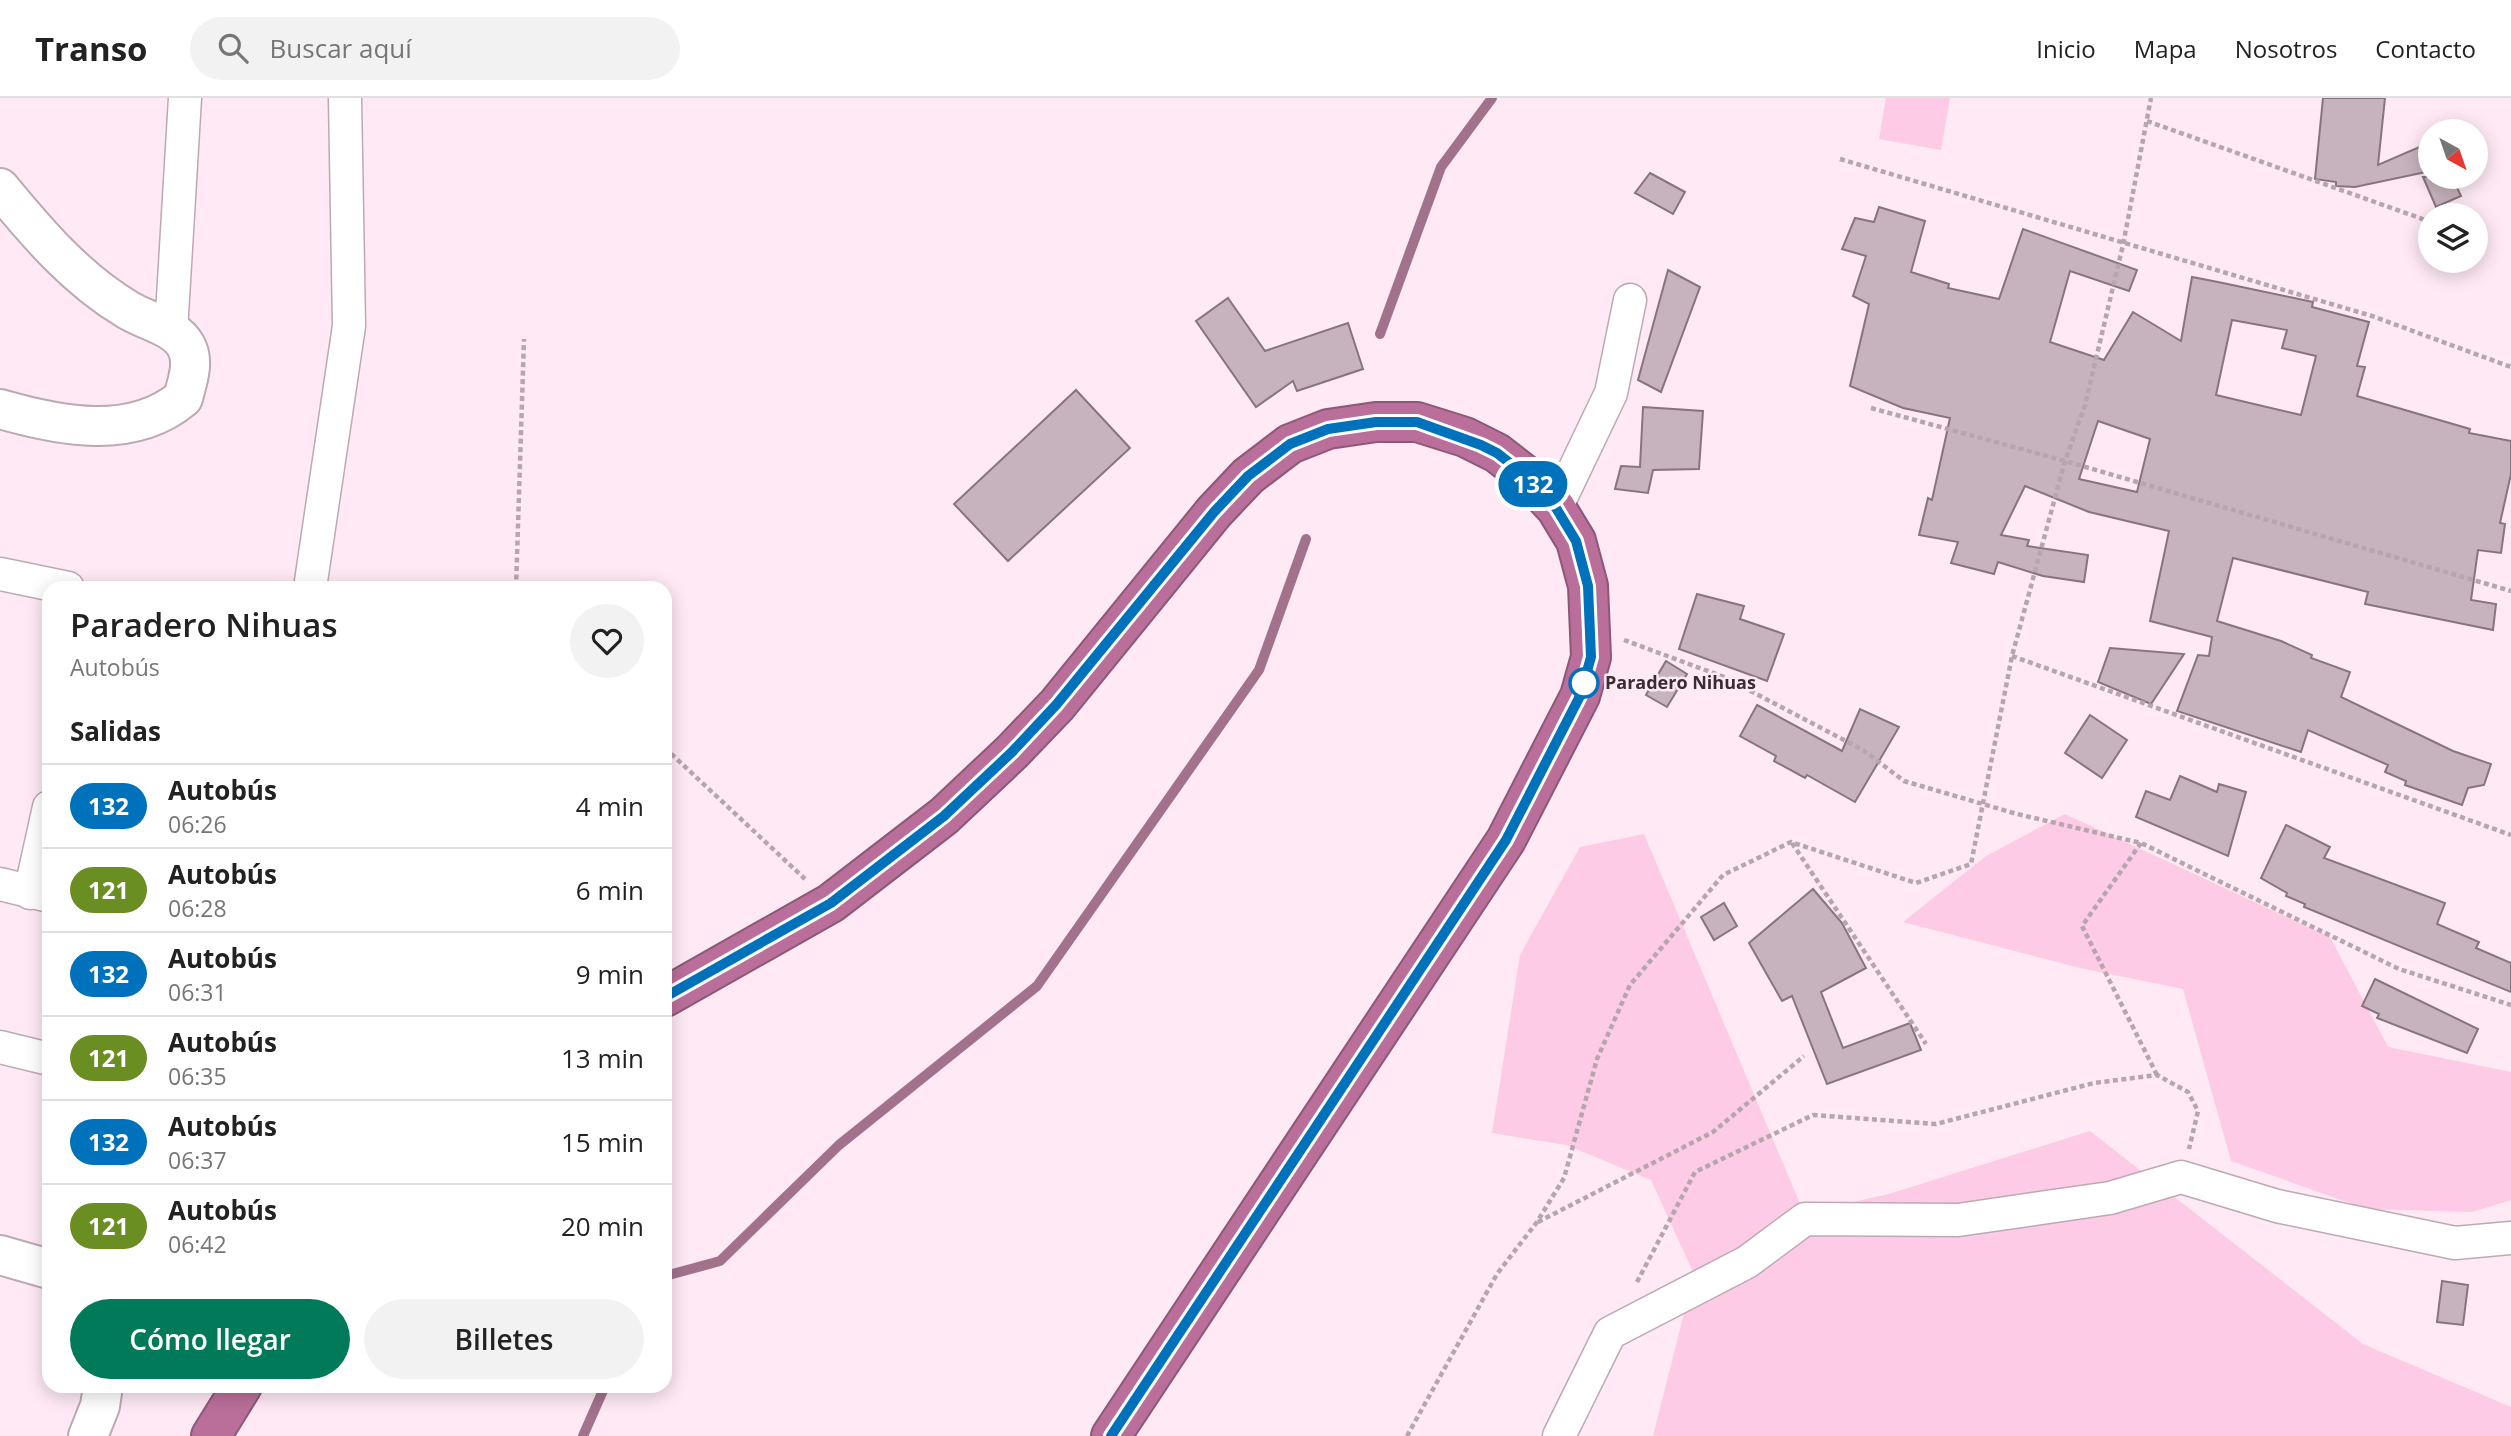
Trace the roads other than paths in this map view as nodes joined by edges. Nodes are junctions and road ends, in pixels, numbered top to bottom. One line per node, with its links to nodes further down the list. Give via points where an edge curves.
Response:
1 (185, 98): 5 (street)
2 (345, 98): 9 (street, via 349,326)
3 (0, 188): 5 (main road, via 79,276 128,310)
4 (1630, 300): 7 (street, via 1611,393)
5 (171, 331): 6 (main road, via 185,343 190,355 183,398 144,422 85,426 35,419)
6 (0, 408)
7 (1556, 508): 14 (highway, via 1497,453 1417,422 1328,429 1290,444 1248,476 1214,512 1056,705 944,816 831,903); 24 (highway, via 1576,541 1588,586 1591,657 1580,696 1506,840)
8 (0, 574): 10 (street)
9 (311, 581)
10 (42, 583)
11 (42, 875): 13 (street)
12 (0, 884): 13 (street)
13 (40, 894)
14 (672, 993)
15 (0, 1047): 16 (street)
16 (42, 1057)
17 (2511, 1238): 25 (street, via 2455,1243 2277,1206 2181,1177 2110,1198 1958,1220 1805,1219 1747,1262 1610,1333)
18 (0, 1255): 19 (main road)
19 (42, 1266)
20 (102, 1393): 22 (main road)
21 (238, 1393): 23 (highway)
22 (88, 1436)
23 (211, 1436)
24 (1111, 1436)
25 (1559, 1436)

